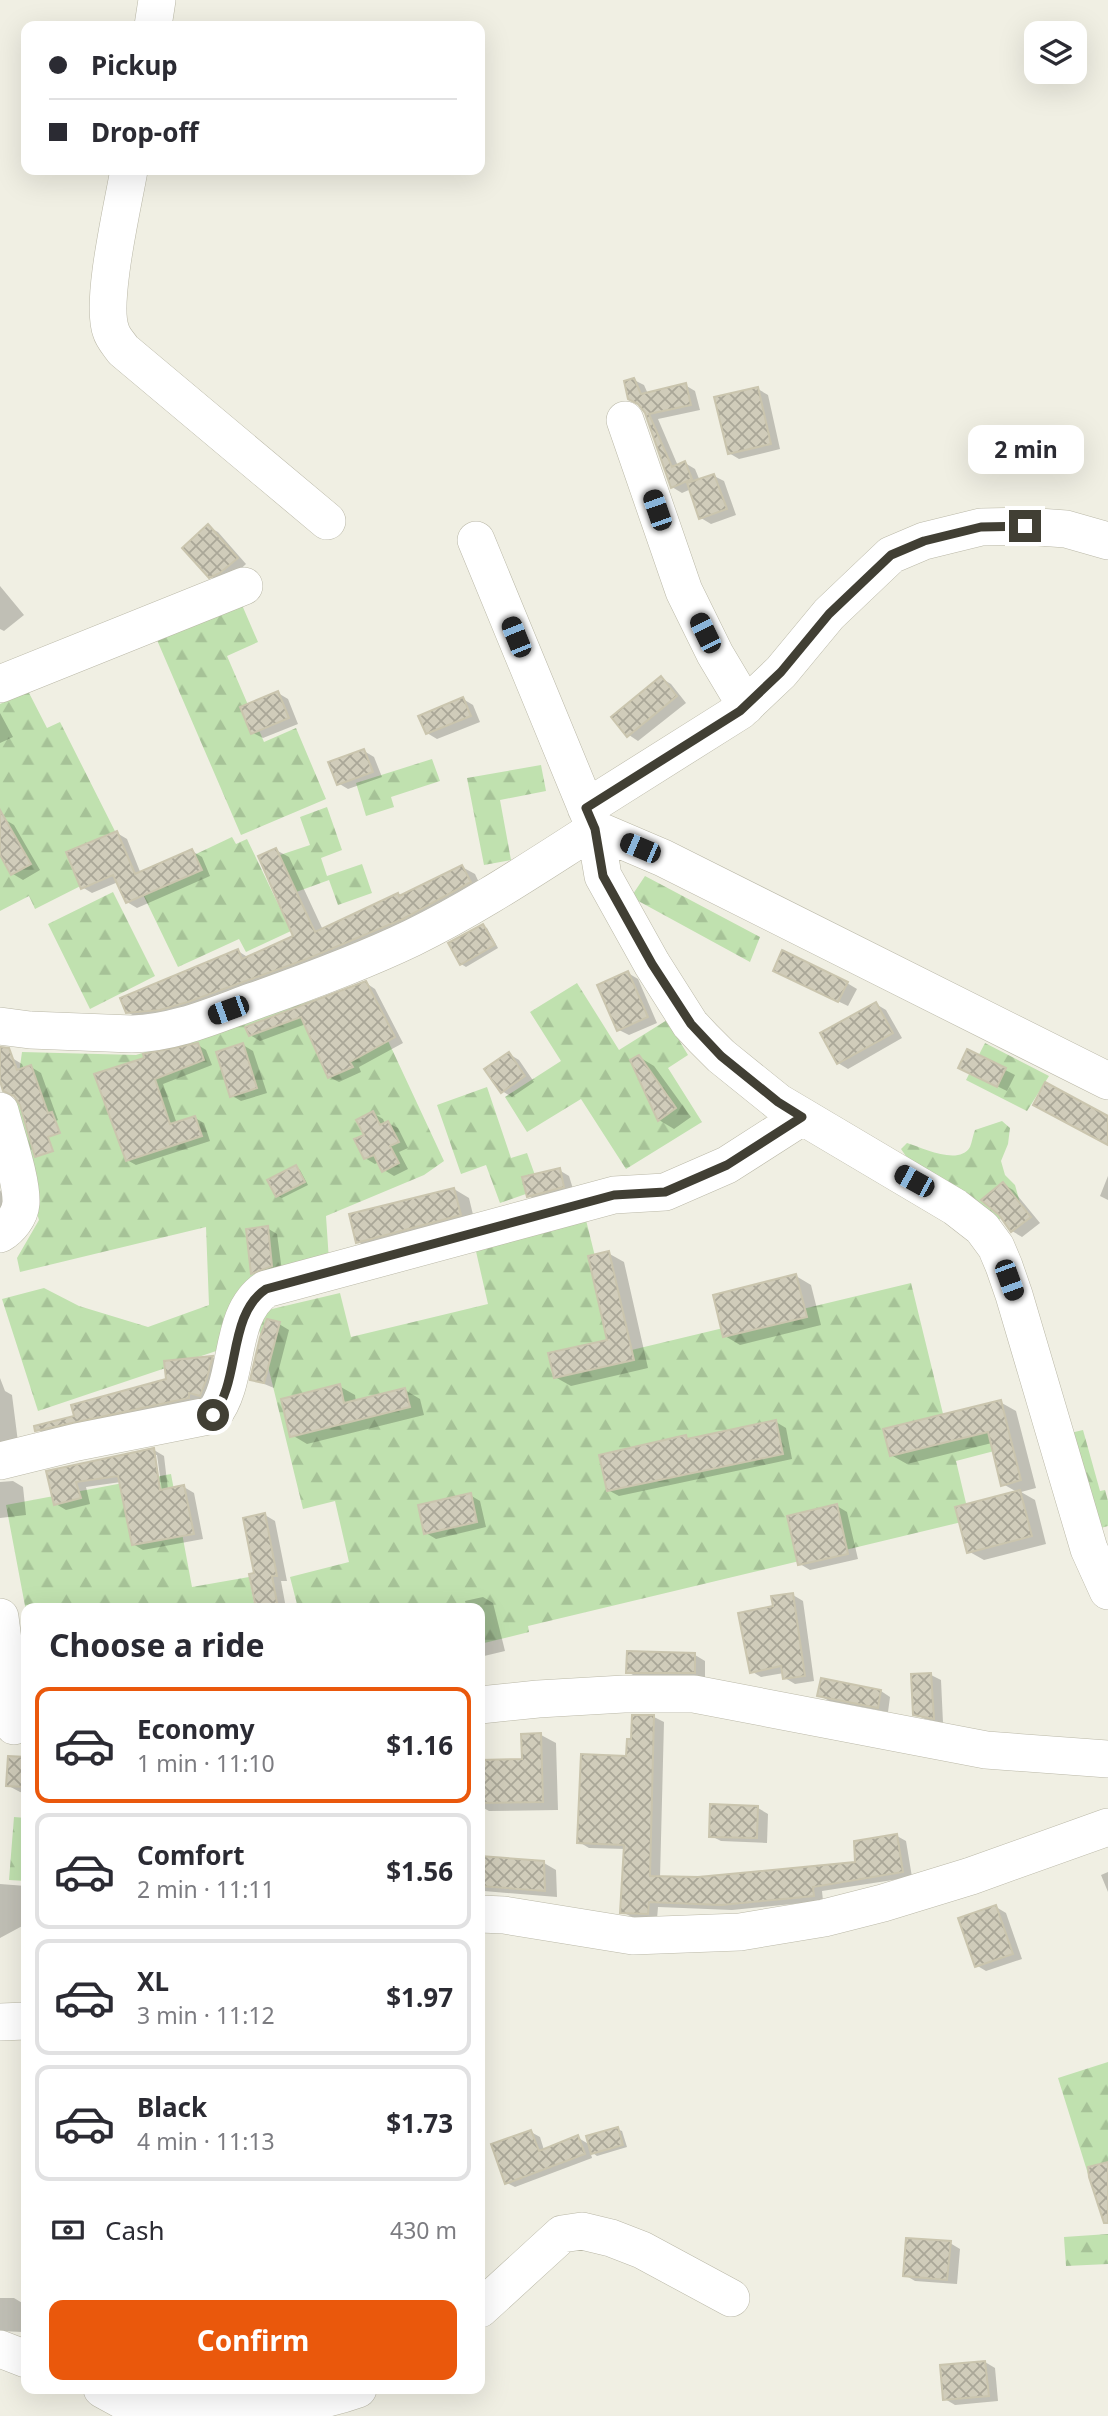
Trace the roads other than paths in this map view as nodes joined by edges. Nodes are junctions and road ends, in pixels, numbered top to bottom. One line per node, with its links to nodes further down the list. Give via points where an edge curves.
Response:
1 (157, 0): 2 (lane)
2 (154, 21)
3 (127, 175): 5 (lane, via 110,281 111,331 123,350)
4 (625, 420): 10 (lane, via 684,591)
5 (327, 521)
6 (476, 540): 11 (lane)
7 (1108, 541): 10 (lane, via 1066,529 981,527 924,541 891,555 829,614)
8 (244, 586): 9 (lane)
9 (0, 684)
10 (746, 706): 11 (lane)
11 (590, 818): 12 (lane, via 480,901 412,938 317,979 147,1034); 13 (lane); 15 (lane, via 603,876 691,1024 721,1056)
12 (0, 1026)
13 (1108, 1081)
14 (0, 1111): 16 (lane, via 21,1205 8,1229)
15 (802, 1117): 17 (lane, via 727,1165 665,1192 614,1195 266,1289 247,1310 225,1397 213,1415); 18 (lane, via 955,1207 982,1228 996,1247 1089,1549)
16 (0, 1234)
17 (0, 1461)
18 (1108, 1591)
19 (0, 1617): 21 (lane)
20 (485, 1704): 22 (lane, via 694,1694 986,1750)
21 (13, 1728)
22 (1108, 1759)
23 (1108, 1828): 24 (lane, via 883,1903 740,1932 633,1936)
24 (485, 1913)
25 (21, 2021): 26 (lane)
26 (0, 2022)
27 (732, 2298): 28 (lane, via 642,2250 582,2231 562,2234)
28 (485, 2304)
29 (0, 2349): 30 (lane)
30 (21, 2357)
31 (111, 2394): 33 (lane)
32 (340, 2394): 33 (lane, via 261,2409)
33 (148, 2414)

